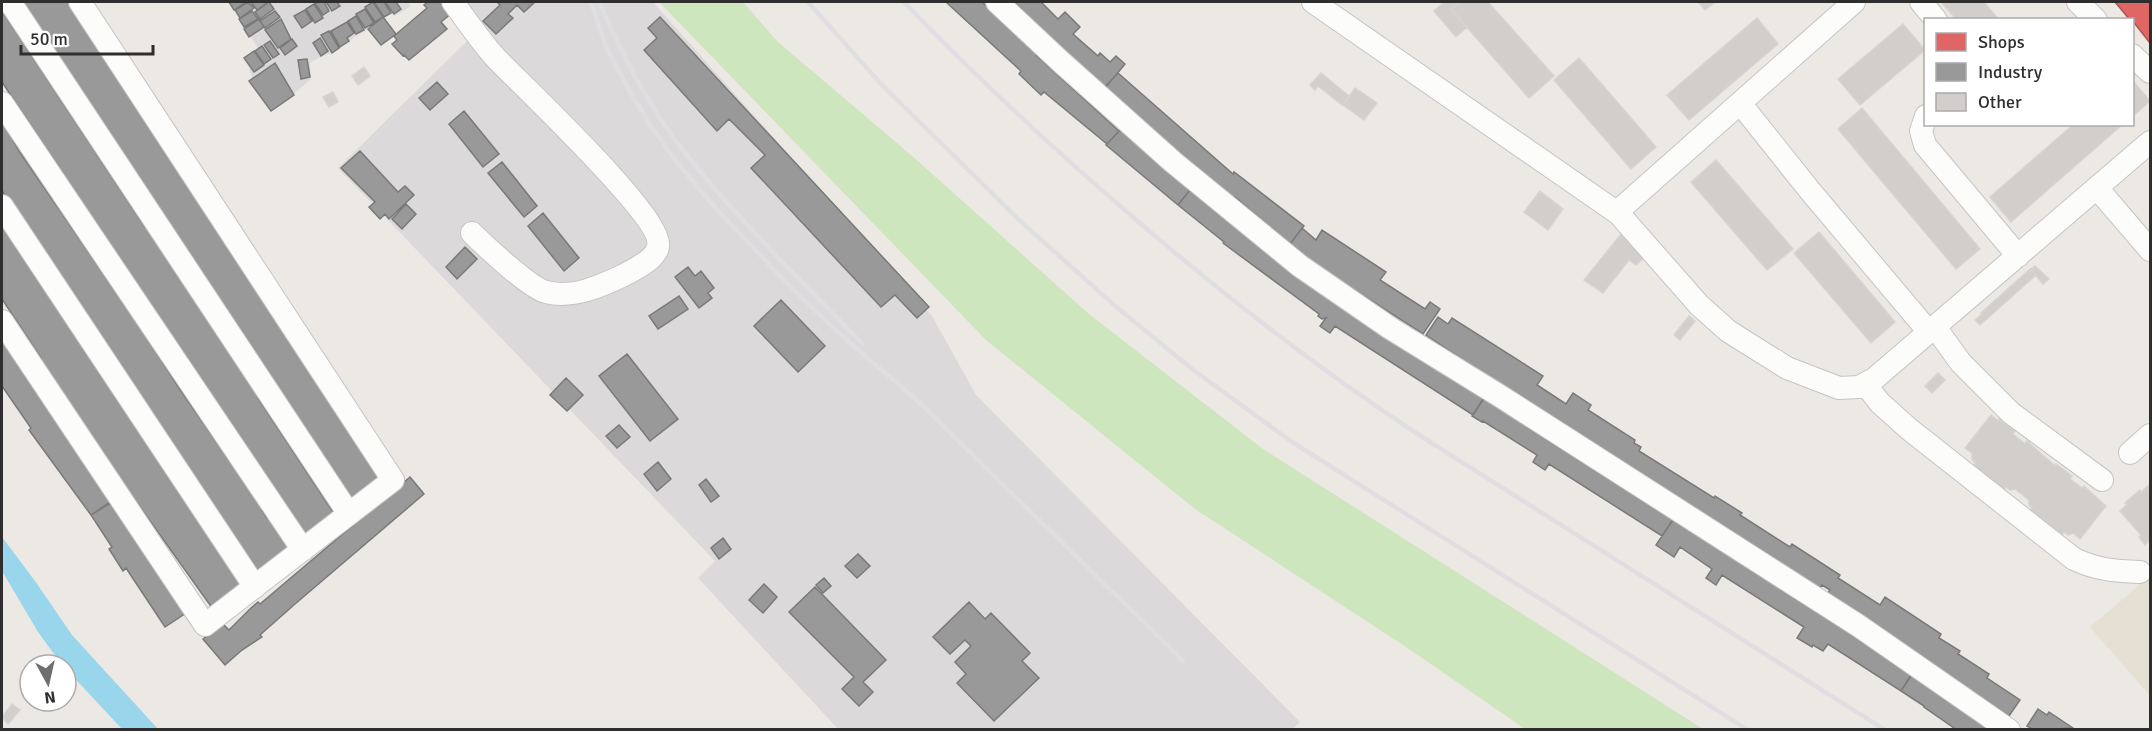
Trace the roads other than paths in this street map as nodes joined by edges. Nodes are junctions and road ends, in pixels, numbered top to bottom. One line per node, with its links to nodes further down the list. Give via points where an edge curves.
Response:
1 (10, 2): 29 (lane)
2 (80, 2): 29 (lane, via 393,480)
3 (453, 2): 20 (lane, via 493,54 616,180 647,219 658,237 659,247 639,268 607,284 567,295 543,292)
4 (997, 2): 33 (lane, via 1173,162 1300,266 1390,328 1858,626)
5 (1313, 2): 19 (lane)
6 (1854, 2): 14 (lane)
7 (1921, 2): 9 (lane)
8 (2078, 2): 10 (lane)
9 (1933, 18)
10 (2094, 18)
11 (2134, 56): 12 (lane)
12 (2151, 72)
13 (2, 103): 30 (lane)
14 (1740, 104): 19 (lane); 24 (lane)
15 (1924, 122): 22 (lane, via 1921,131 1925,144)
16 (2151, 142): 17 (lane)
17 (2097, 188): 21 (lane); 22 (lane)
18 (2, 206): 32 (lane)
19 (1617, 212): 25 (lane, via 1699,304 1728,330 1797,372 1839,388)
20 (472, 233)
21 (2151, 250)
22 (2018, 256): 24 (lane)
23 (2, 321): 32 (lane, via 205,625)
24 (1932, 330): 25 (lane); 28 (lane, via 2012,413)
25 (1865, 384): 31 (lane, via 1909,429 2074,559 2093,568)
26 (2151, 435): 27 (lane)
27 (2130, 453)
28 (2102, 480)
29 (349, 514): 30 (lane)
30 (303, 550): 32 (lane)
31 (2140, 572)
32 (255, 587)
33 (2009, 729)

